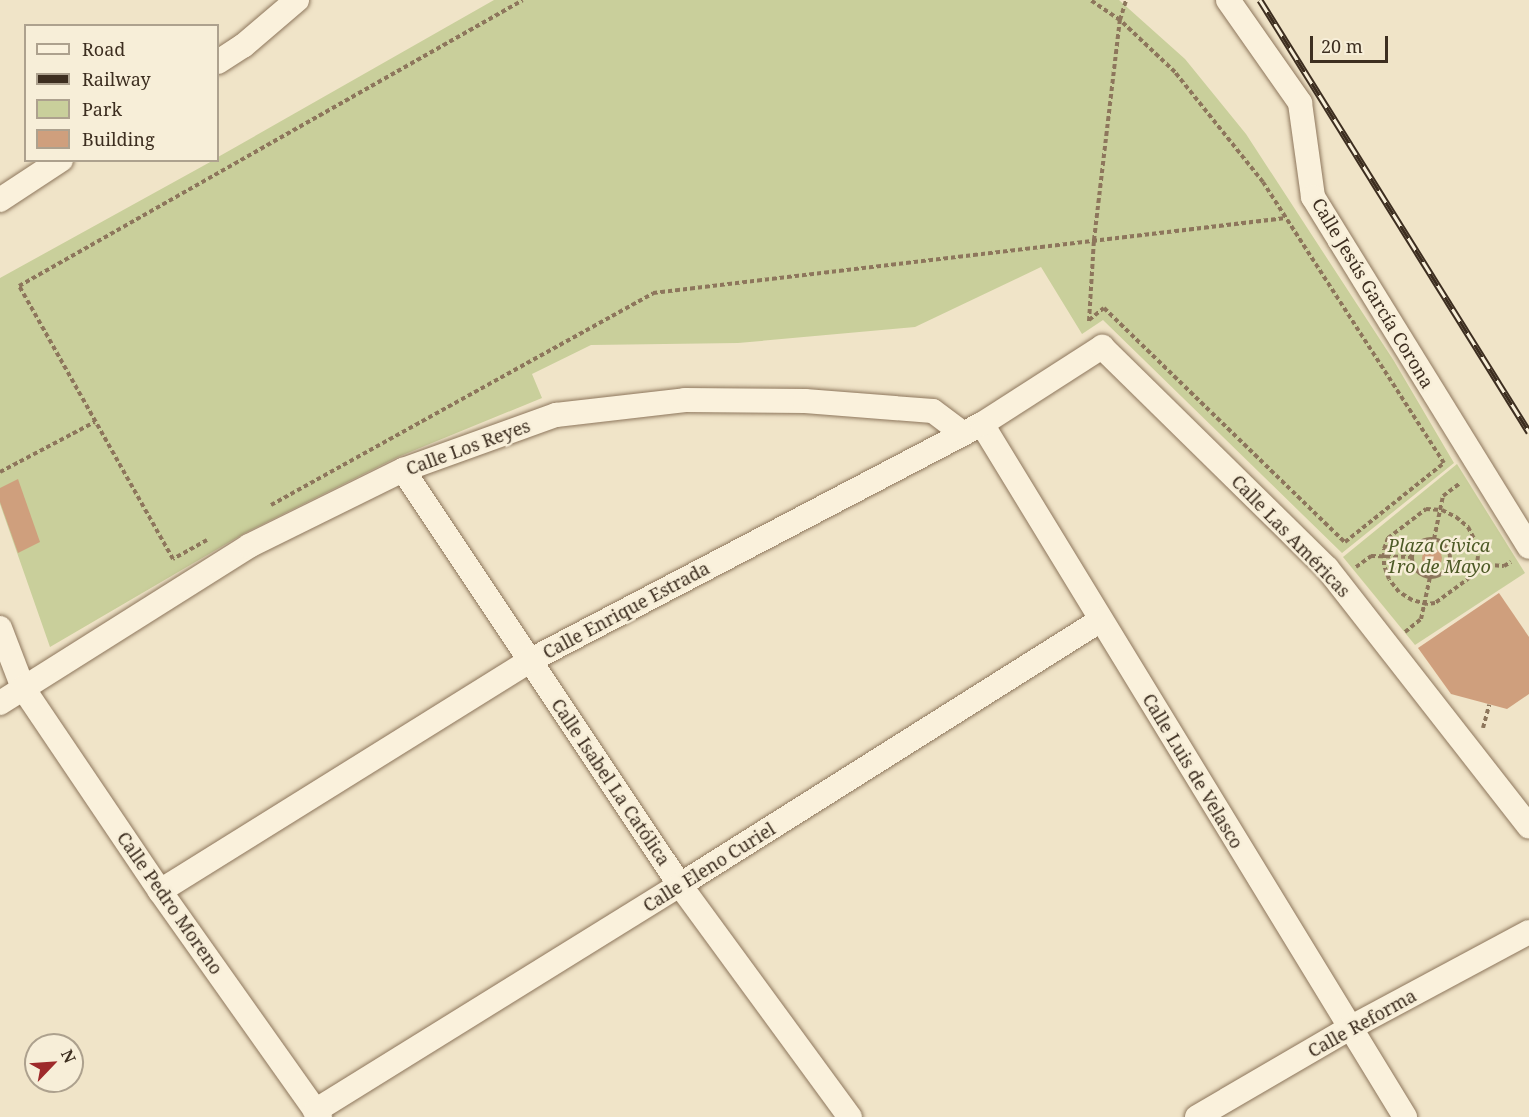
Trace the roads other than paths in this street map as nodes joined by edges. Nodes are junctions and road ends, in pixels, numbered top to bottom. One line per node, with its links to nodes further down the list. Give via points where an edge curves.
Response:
1 (297, 0): 3 (street)
2 (1228, 0): 9 (street, Calle Jesús García Corona, via 1300,103 1313,197 1480,468)
3 (219, 61)
4 (58, 162): 5 (street)
5 (0, 200)
6 (1102, 347): 7 (street, Calle Enrique Estrada); 15 (street, Calle Las Américas, via 1327,568)
7 (972, 429): 8 (street, Calle Los Reyes, via 933,411 805,401 686,400 556,415); 10 (street, Calle Luis de Velasco); 12 (street, Calle Enrique Estrada)
8 (403, 470): 12 (street, Calle Isabel La Católica); 13 (street, Calle Los Reyes, via 249,546)
9 (1525, 551)
10 (1101, 621): 16 (street, Calle Eleno Curiel); 19 (street, Calle Luis de Velasco)
11 (0, 628): 13 (street, Calle Pedro Moreno)
12 (529, 661): 16 (street, Calle Isabel La Católica); 17 (street, Calle Enrique Estrada)
13 (23, 688): 14 (street, Calle Los Reyes); 17 (street, Calle Pedro Moreno)
14 (0, 703)
15 (1529, 827)
16 (680, 885): 20 (street, Calle Eleno Curiel); 21 (street, Calle Isabel La Católica)
17 (160, 891): 20 (street, Calle Pedro Moreno)
18 (1529, 932): 19 (street, Calle Reforma)
19 (1350, 1028): 22 (street, Calle Reforma); 23 (street, Calle Luis de Velasco)
20 (317, 1114)
21 (850, 1117)
22 (1197, 1117)
23 (1405, 1117)

